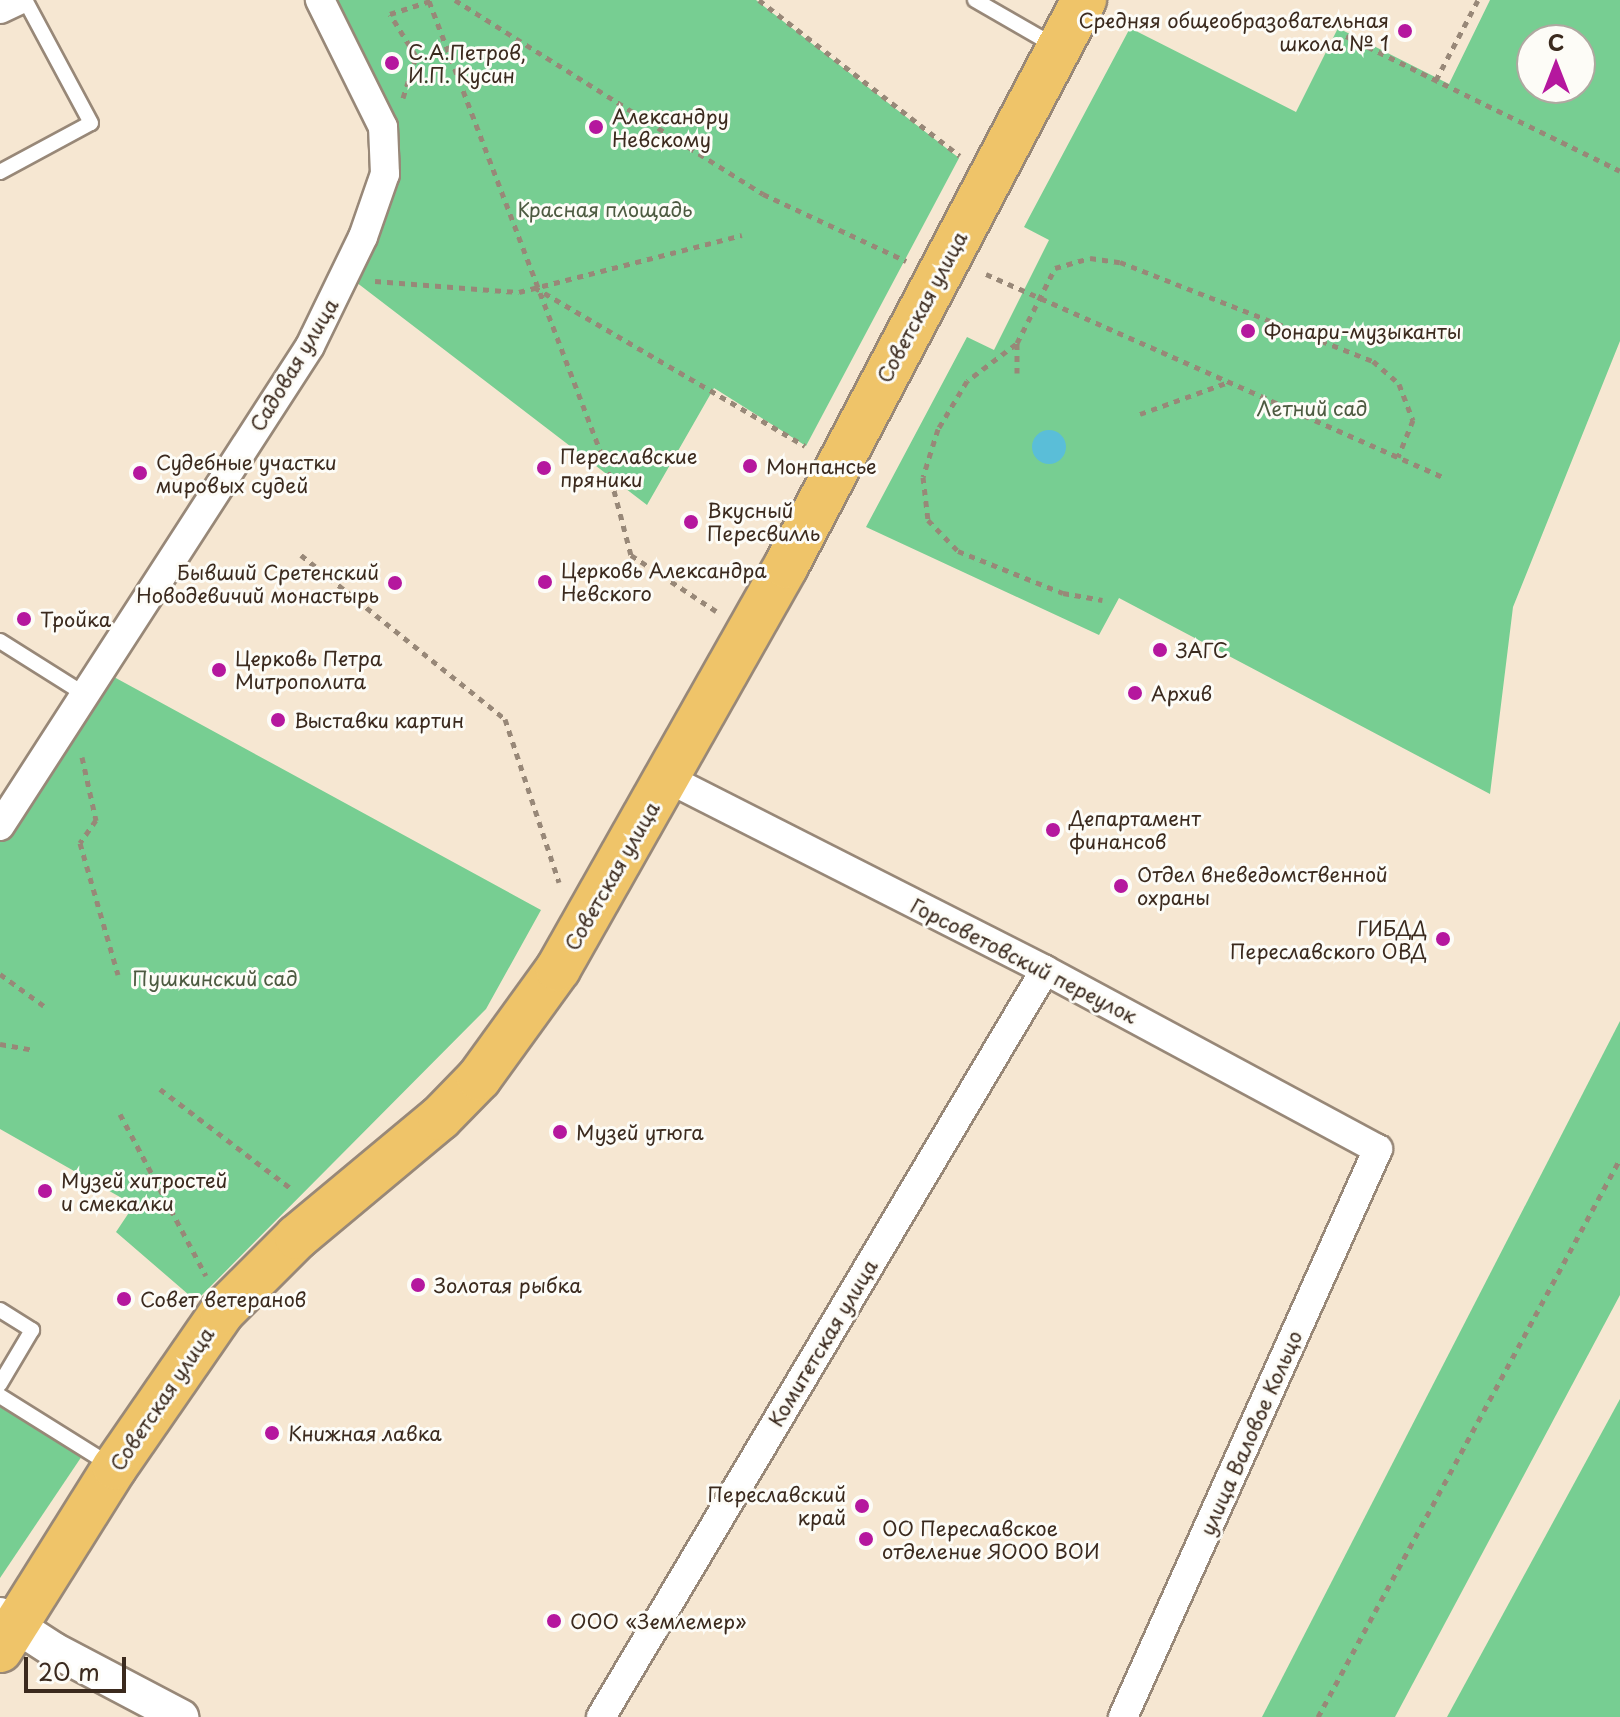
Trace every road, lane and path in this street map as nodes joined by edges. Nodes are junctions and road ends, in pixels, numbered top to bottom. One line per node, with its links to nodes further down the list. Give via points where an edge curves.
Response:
1 (22, 0): 9 (street); 16 (lane, via 91,123)
2 (320, 0): 20 (street, Садовая улица, via 374,104 386,147 385,174)
3 (455, 0): 18 (path, via 763,194)
4 (759, 0): 14 (path)
5 (975, 0): 11 (lane)
6 (1084, 0): 11 (main road, Советская улица)
7 (1478, 0): 13 (path)
8 (431, 1): 12 (path, via 390,14); 21 (path)
9 (0, 9)
10 (1346, 36): 13 (path)
11 (1058, 48): 35 (main road, Советская улица, via 786,566)
12 (416, 56)
13 (1436, 80): 15 (path)
14 (961, 157)
15 (1620, 171)
16 (0, 172)
17 (742, 235): 21 (path)
18 (907, 262)
19 (986, 274): 22 (path)
20 (343, 281): 21 (path, via 519,292); 34 (street, Садовая улица, via 310,346)
21 (534, 287): 27 (path); 32 (path, via 611,479 631,555)
22 (1039, 299): 23 (path); 25 (path); 28 (path, via 1055,268 1090,258 1120,262 1373,361 1399,384 1413,420)
23 (1017, 343): 24 (path); 31 (path, via 967,381 938,429 923,477 928,520 958,551 1063,593)
24 (1017, 373)
25 (1227, 382): 26 (path); 28 (path)
26 (1140, 414)
27 (806, 446)
28 (1398, 457): 29 (path)
29 (1445, 478)
30 (301, 555): 37 (path, via 505,719)
31 (1102, 600)
32 (717, 611)
33 (0, 641): 34 (lane)
34 (78, 704): 36 (street, Садовая улица); 40 (path, via 96,820 80,843)
35 (667, 778): 38 (street, Горсоветовский переулок); 53 (main road, Советская улица, via 514,1036 440,1118 246,1285)
36 (0, 826)
37 (559, 882)
38 (1045, 970): 46 (street, Горсоветовский переулок); 56 (street, Комитетская улица)
39 (0, 974): 41 (path)
40 (118, 975)
41 (44, 1006)
42 (0, 1044): 43 (path)
43 (33, 1050)
44 (160, 1089): 48 (path)
45 (120, 1114): 49 (path)
46 (1378, 1149): 57 (street, улица Валовое Кольцо)
47 (1620, 1159): 58 (path)
48 (303, 1198)
49 (212, 1288)
50 (0, 1310): 51 (lane, via 32,1330)
51 (0, 1384)
52 (0, 1396): 53 (lane)
53 (115, 1467): 54 (main road, Советская улица)
54 (5, 1630): 55 (street)
55 (181, 1717)
56 (601, 1717)
57 (1123, 1717)
58 (1318, 1717)

